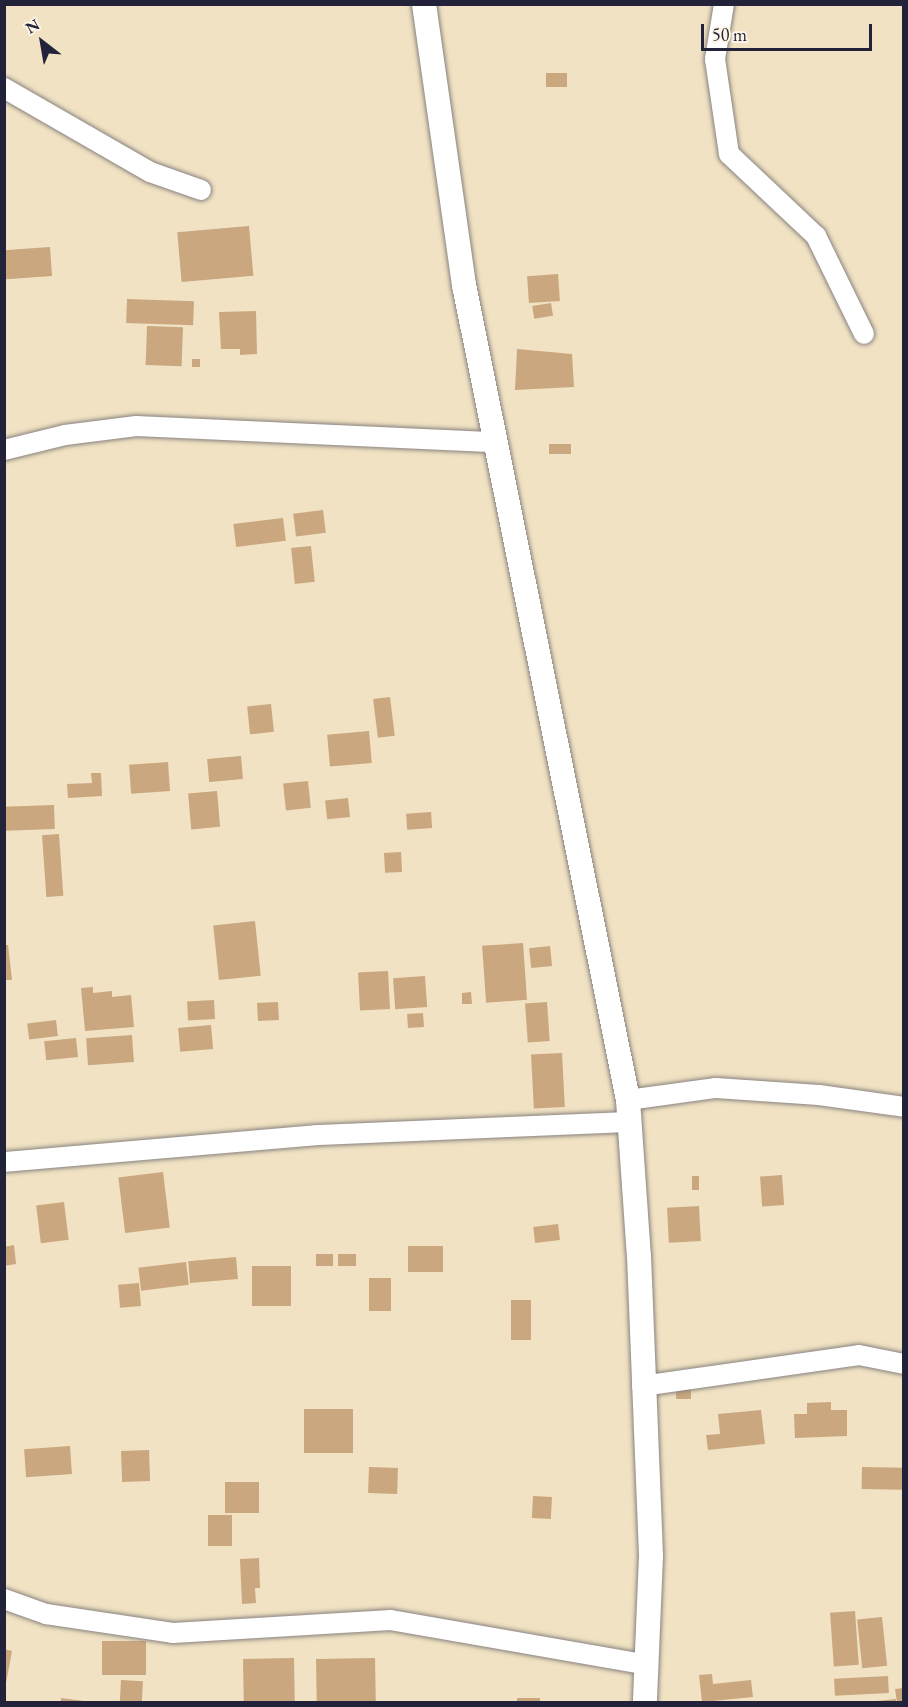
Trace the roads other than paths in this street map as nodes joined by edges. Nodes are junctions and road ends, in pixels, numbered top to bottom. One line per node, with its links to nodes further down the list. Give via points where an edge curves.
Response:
1 (424, 4): 6 (street, via 464,285)
2 (724, 4): 5 (street, via 715,59 729,154 816,236)
3 (4, 87): 4 (street, via 150,172)
4 (201, 190)
5 (864, 334)
6 (495, 442): 7 (street, via 136,426 65,435); 9 (street)
7 (4, 450)
8 (903, 1107): 9 (street, via 819,1095 716,1088)
9 (629, 1111): 10 (street); 12 (street, via 639,1256)
10 (4, 1162)
11 (903, 1364): 12 (street, via 859,1355)
12 (642, 1386): 14 (street, via 651,1556)
13 (4, 1599): 14 (street, via 46,1614 173,1633 391,1620)
14 (648, 1665): 15 (street)
15 (645, 1702)

